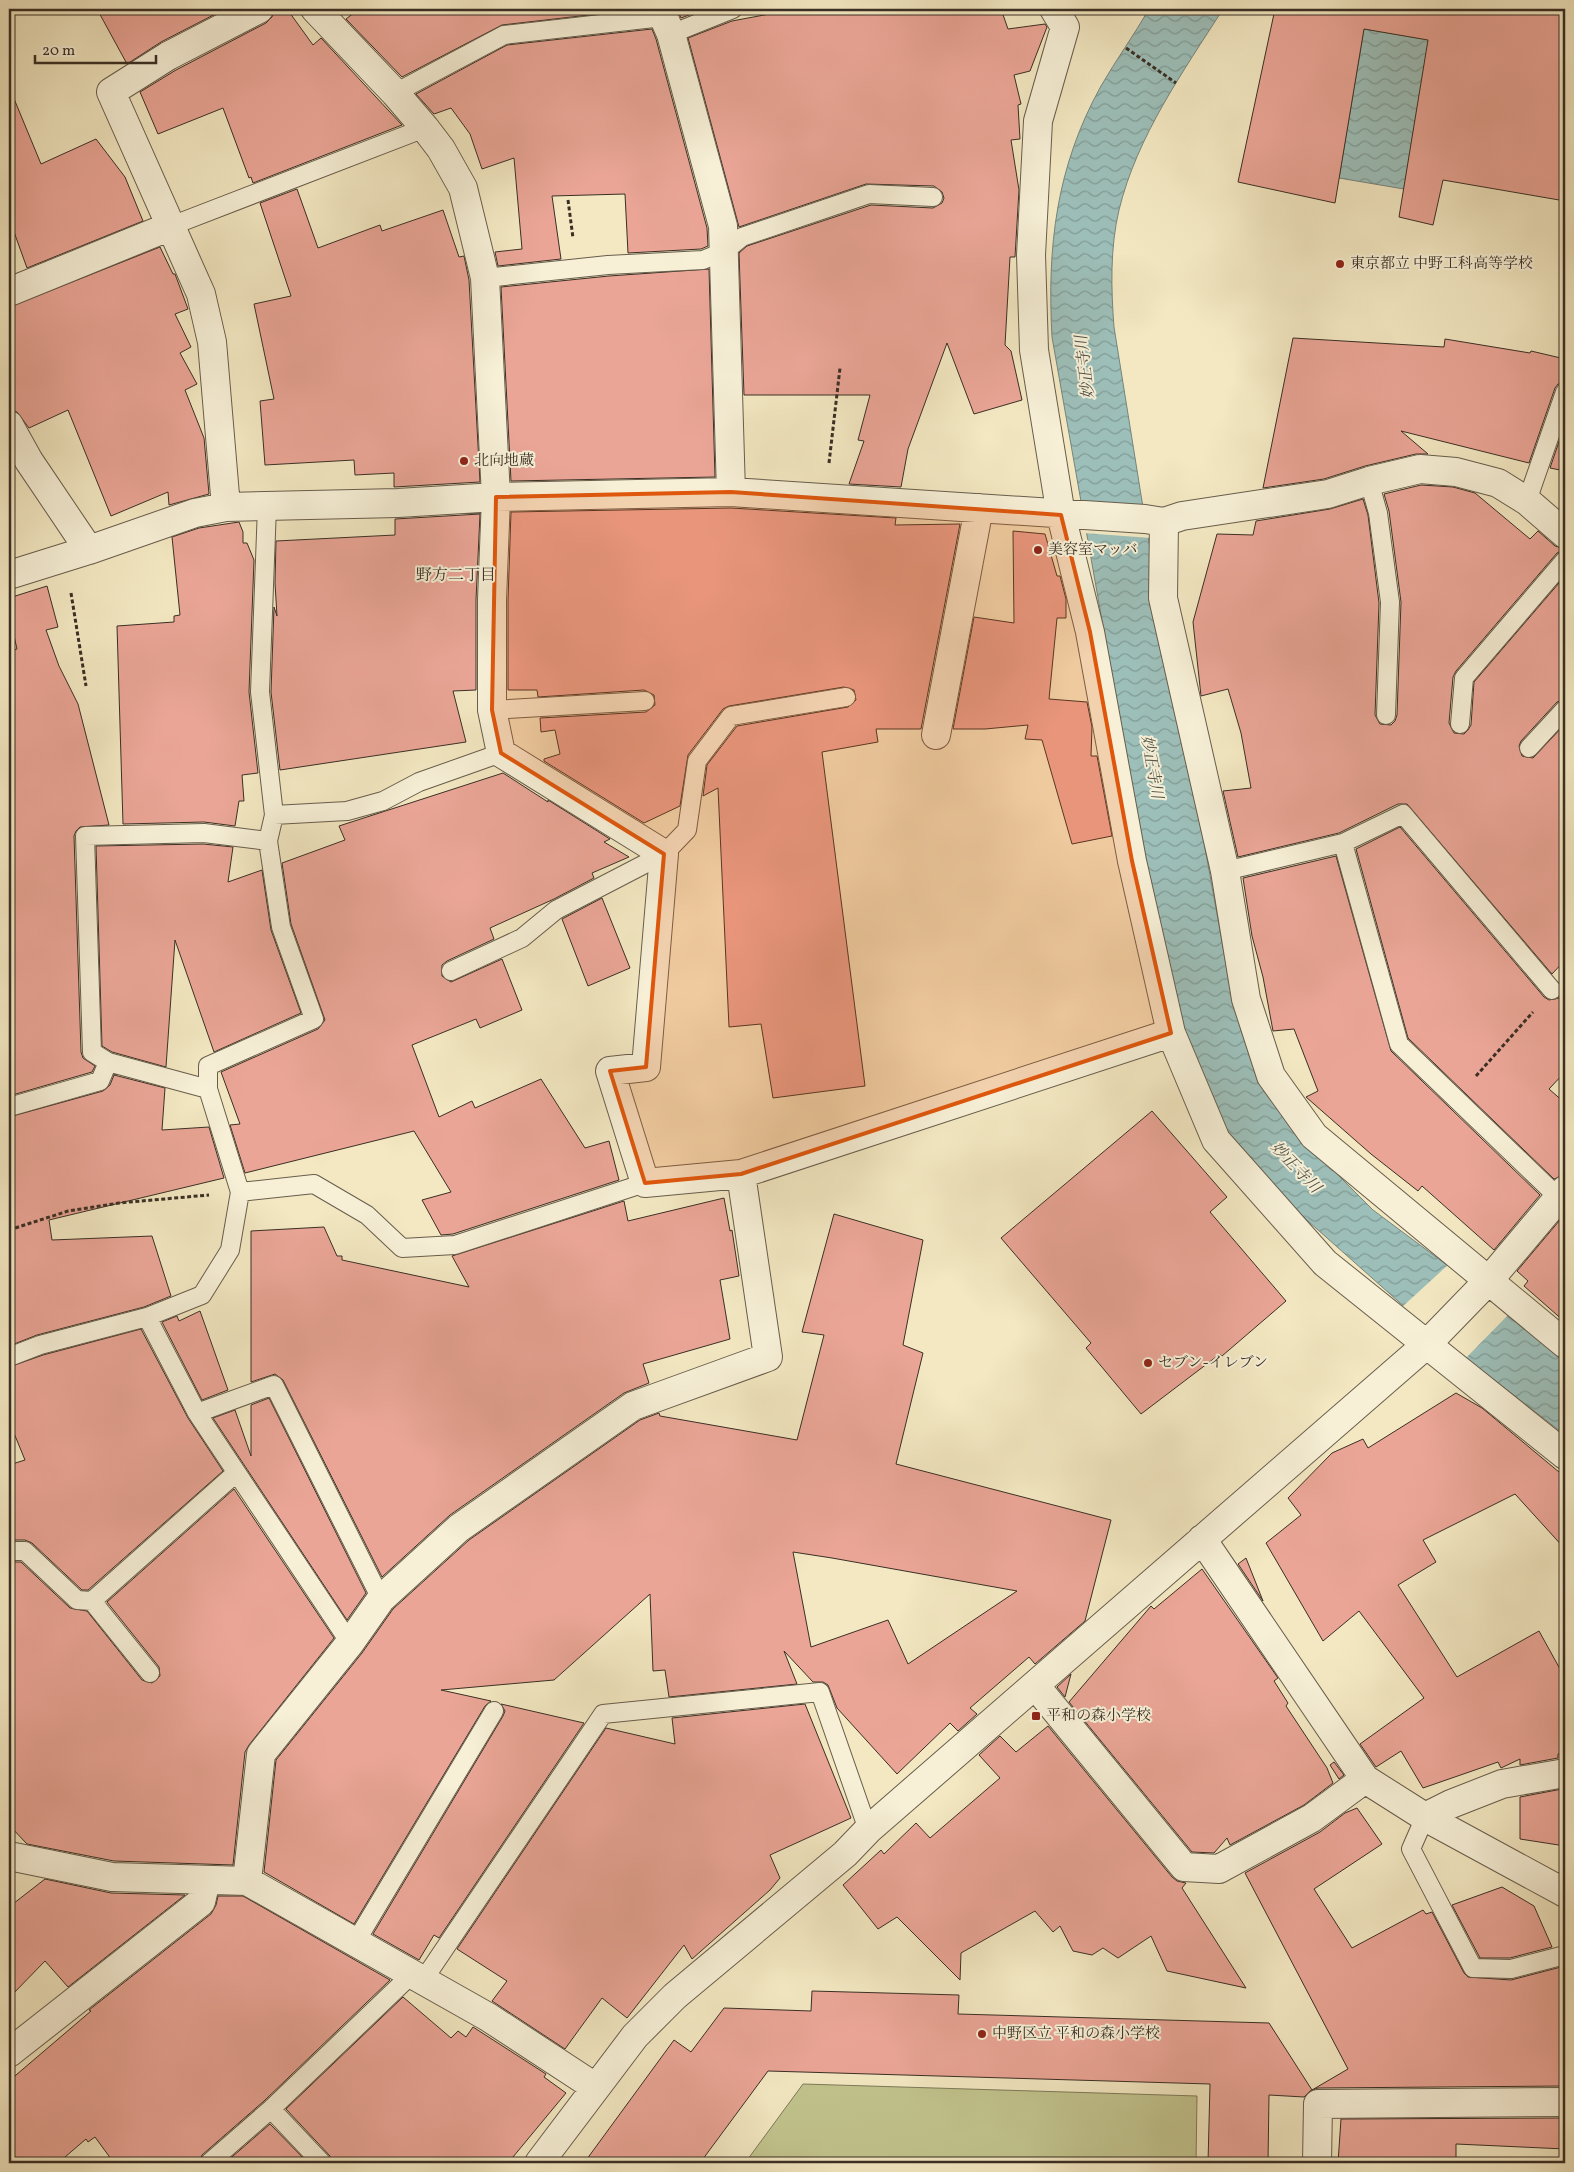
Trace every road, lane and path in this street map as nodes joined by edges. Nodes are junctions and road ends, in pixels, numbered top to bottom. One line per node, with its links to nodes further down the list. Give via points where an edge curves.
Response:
1 (259, 9): 12 (street, via 168,56 111,92)
2 (315, 9): 8 (street)
3 (733, 9): 5 (lane)
4 (1054, 9): 28 (street, via 1065,28 1038,121 1031,255 1034,350)
5 (665, 20): 8 (lane, via 504,35); 13 (street, via 724,226)
6 (1126, 48): 7 (path)
7 (1176, 83)
8 (395, 93): 9 (street)
9 (425, 128): 12 (lane); 15 (street, via 463,188)
10 (933, 197): 13 (lane, via 869,194 742,237)
11 (568, 200): 14 (path)
12 (171, 226): 16 (street); 25 (street, via 201,294 212,342)
13 (725, 251): 14 (lane, via 703,260); 21 (street)
14 (578, 269): 15 (lane)
15 (485, 278): 22 (street)
16 (9, 292)
17 (840, 368): 23 (path)
18 (1565, 392): 24 (lane)
19 (9, 425): 31 (street)
20 (1369, 481): 24 (street, via 1420,469 1456,472 1498,483); 29 (street, via 1328,494); 39 (lane, via 1378,513 1390,602)
21 (731, 492): 22 (street); 23 (street)
22 (496, 498): 26 (street); 38 (street)
23 (825, 498): 27 (street)
24 (1527, 501): 30 (street)
25 (226, 507): 26 (street); 31 (street, via 195,513)
26 (267, 507): 44 (lane, via 260,692)
27 (979, 508): 28 (street); 41 (street)
28 (1072, 515): 29 (street); 51 (street, via 1132,861)
29 (1154, 521): 48 (street, via 1163,598)
30 (1565, 534)
31 (77, 554): 33 (street); 34 (path)
32 (1565, 560): 40 (lane, via 1464,678)
33 (9, 575)
34 (86, 686)
35 (846, 697): 47 (lane, via 731,716 696,761 687,830)
36 (645, 701): 38 (lane)
37 (1565, 709): 42 (lane)
38 (492, 710): 43 (street)
39 (1386, 714)
40 (1460, 724)
41 (936, 736)
42 (1528, 748)
43 (500, 753): 44 (lane, via 419,782 383,802 347,811); 47 (street)
44 (274, 814): 45 (lane)
45 (268, 841): 52 (lane, via 204,833 86,836 91,1043 92,1052); 53 (lane, via 281,927 314,1019 208,1066)
46 (1343, 843): 48 (lane); 50 (lane, via 1403,814); 54 (lane, via 1399,1044)
47 (664, 854): 49 (lane, via 556,910 522,938); 57 (street, via 646,1067 610,1071)
48 (1225, 871): 61 (street, via 1246,999 1271,1076 1314,1136)
49 (452, 972)
50 (1552, 990): 54 (path)
51 (1171, 1033): 56 (street); 63 (street, via 1216,1140 1325,1263)
52 (108, 1062): 53 (lane); 55 (lane, via 100,1081)
53 (208, 1089): 58 (lane)
54 (1456, 1099): 59 (lane)
55 (9, 1107)
56 (741, 1174): 57 (street); 71 (street, via 768,1357 633,1406 459,1528)
57 (646, 1183): 58 (lane, via 455,1245 402,1248 367,1215 314,1184)
58 (240, 1192): 60 (path, via 68,1210); 62 (lane, via 230,1250 202,1295)
59 (1562, 1194): 61 (street)
60 (9, 1230)
61 (1484, 1284): 63 (street); 64 (street)
62 (147, 1317): 65 (lane, via 40,1345); 66 (lane)
63 (1431, 1340): 67 (street); 69 (street)
64 (1565, 1344)
65 (9, 1358)
66 (197, 1413): 68 (lane); 71 (lane, via 274,1385)
67 (1565, 1455)
68 (236, 1473): 72 (lane); 73 (lane)
69 (1202, 1538): 75 (street); 78 (street)
70 (9, 1552): 72 (lane, via 24,1551 77,1600)
71 (381, 1599): 73 (street)
72 (92, 1601): 74 (lane)
73 (350, 1643): 83 (street, via 261,1754)
74 (150, 1673)
75 (1035, 1684): 78 (street, via 1184,1867 1219,1869 1312,1818); 80 (street)
76 (494, 1711): 85 (lane)
77 (1565, 1773): 79 (street, via 1502,1784)
78 (1365, 1779): 79 (street)
79 (1425, 1817): 84 (street); 86 (lane, via 1412,1849 1473,1968 1511,1969)
80 (868, 1830): 87 (lane, via 820,1692 603,1714); 89 (street, via 845,1854 675,1996 635,2036)
81 (9, 1856): 82 (street, via 112,1877)
82 (206, 1880): 83 (street); 88 (street, via 201,1902)
83 (246, 1881): 85 (street)
84 (1565, 1894)
85 (355, 1943): 87 (street)
86 (1565, 1954)
87 (417, 1978): 89 (street, via 488,2017); 91 (lane)
88 (9, 2052)
89 (595, 2088): 94 (street)
90 (1565, 2102): 95 (street, via 1318,2104)
91 (270, 2109): 92 (lane); 93 (lane)
92 (209, 2163)
93 (322, 2163)
94 (539, 2163)
95 (1317, 2163)

